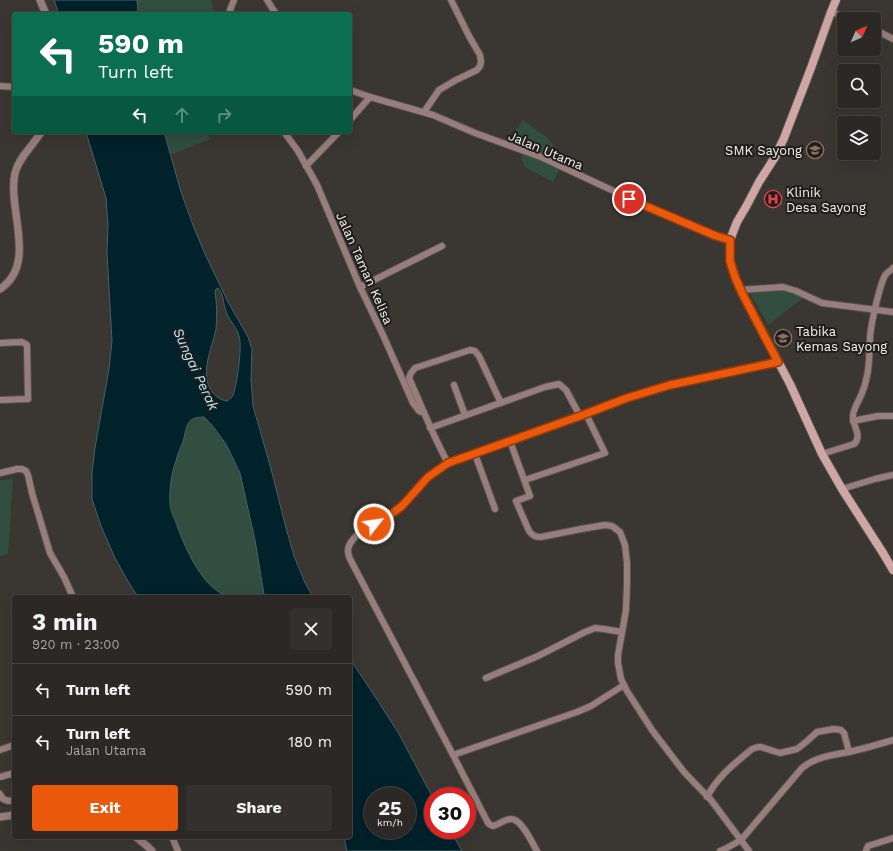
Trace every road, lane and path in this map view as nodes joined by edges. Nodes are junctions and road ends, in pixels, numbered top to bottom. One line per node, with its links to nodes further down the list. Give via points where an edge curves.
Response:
1 (40, 0): 6 (street)
2 (234, 0): 7 (street)
3 (267, 0): 8 (street)
4 (451, 0): 17 (street, via 480,55 481,62 477,70 439,90)
5 (836, 0): 9 (main road)
6 (45, 12)
7 (230, 12)
8 (275, 12)
9 (831, 12): 10 (street); 23 (main road, via 784,138 737,222)
10 (837, 14)
11 (881, 33): 12 (street)
12 (893, 39)
13 (0, 86): 14 (street)
14 (12, 87)
15 (352, 91): 16 (street, Jalan Utama)
16 (370, 97): 17 (street, Jalan Utama); 18 (street)
17 (424, 112): 23 (street, Jalan Utama, via 541,158 650,208)
18 (352, 118)
19 (39, 134): 27 (street, via 17,166 14,175 18,264 7,284)
20 (285, 134): 22 (street, Jalan Taman Kelisa)
21 (337, 134): 22 (street)
22 (306, 166): 26 (street, Jalan Taman Kelisa)
23 (730, 240): 28 (main road, via 730,261)
24 (442, 246): 26 (street)
25 (893, 268): 29 (street, via 886,274)
26 (360, 287): 36 (street, Jalan Taman Kelisa, via 413,403)
27 (0, 289)
28 (740, 290): 29 (street, via 783,288 796,290 822,303); 32 (main road)
29 (875, 309): 30 (street); 40 (street, via 867,375 852,415)
30 (893, 312)
31 (0, 343): 34 (street, via 22,342 27,345 28,399)
32 (778, 362): 38 (street, via 670,385); 44 (main road)
33 (454, 385): 37 (street)
34 (0, 400)
35 (501, 403): 36 (street, via 479,356 470,350 415,368 411,373 409,378); 37 (street); 38 (street, via 559,384)
36 (424, 413): 41 (street)
37 (465, 415): 41 (street)
38 (583, 415): 42 (street); 48 (street, via 605,453)
39 (893, 416): 40 (street)
40 (853, 421): 44 (street, via 857,442)
41 (430, 428): 45 (street)
42 (510, 441): 43 (street); 48 (street)
43 (475, 454): 45 (street); 50 (street)
44 (822, 454): 49 (main road)
45 (448, 463): 60 (street, via 428,477 402,506 356,535 348,548 348,553)
46 (0, 473): 52 (street, via 22,469 28,475 50,553)
47 (893, 475): 49 (street)
48 (524, 480): 53 (street, via 530,496 516,501 532,536 541,537 605,525 612,526 620,532 625,545 627,563 626,610)
49 (842, 489): 51 (main road)
50 (495, 509)
51 (893, 570)
52 (72, 595)
53 (622, 632): 54 (street, via 595,628); 55 (street, via 618,663)
54 (486, 678)
55 (624, 685): 60 (street, via 577,712); 64 (street, via 652,730)
56 (893, 740): 59 (street)
57 (12, 746): 58 (street)
58 (0, 750)
59 (849, 752): 64 (street, via 841,730 817,732 797,750 778,753 758,747 752,749 723,774); 71 (street, via 822,758 802,768)
60 (453, 755): 74 (street, via 489,824 493,826 509,819 517,821)
61 (12, 774): 62 (street)
62 (0, 777)
63 (0, 794): 65 (street, via 3,799)
64 (707, 797): 71 (street)
65 (12, 800)
66 (12, 816): 67 (street)
67 (0, 817)
68 (893, 838): 77 (street, via 868,846)
69 (138, 839): 72 (street)
70 (173, 839): 73 (street)
71 (741, 840): 75 (street); 76 (street)
72 (152, 851)
73 (178, 851)
74 (537, 851)
75 (720, 851)
76 (749, 851)
77 (866, 851)

